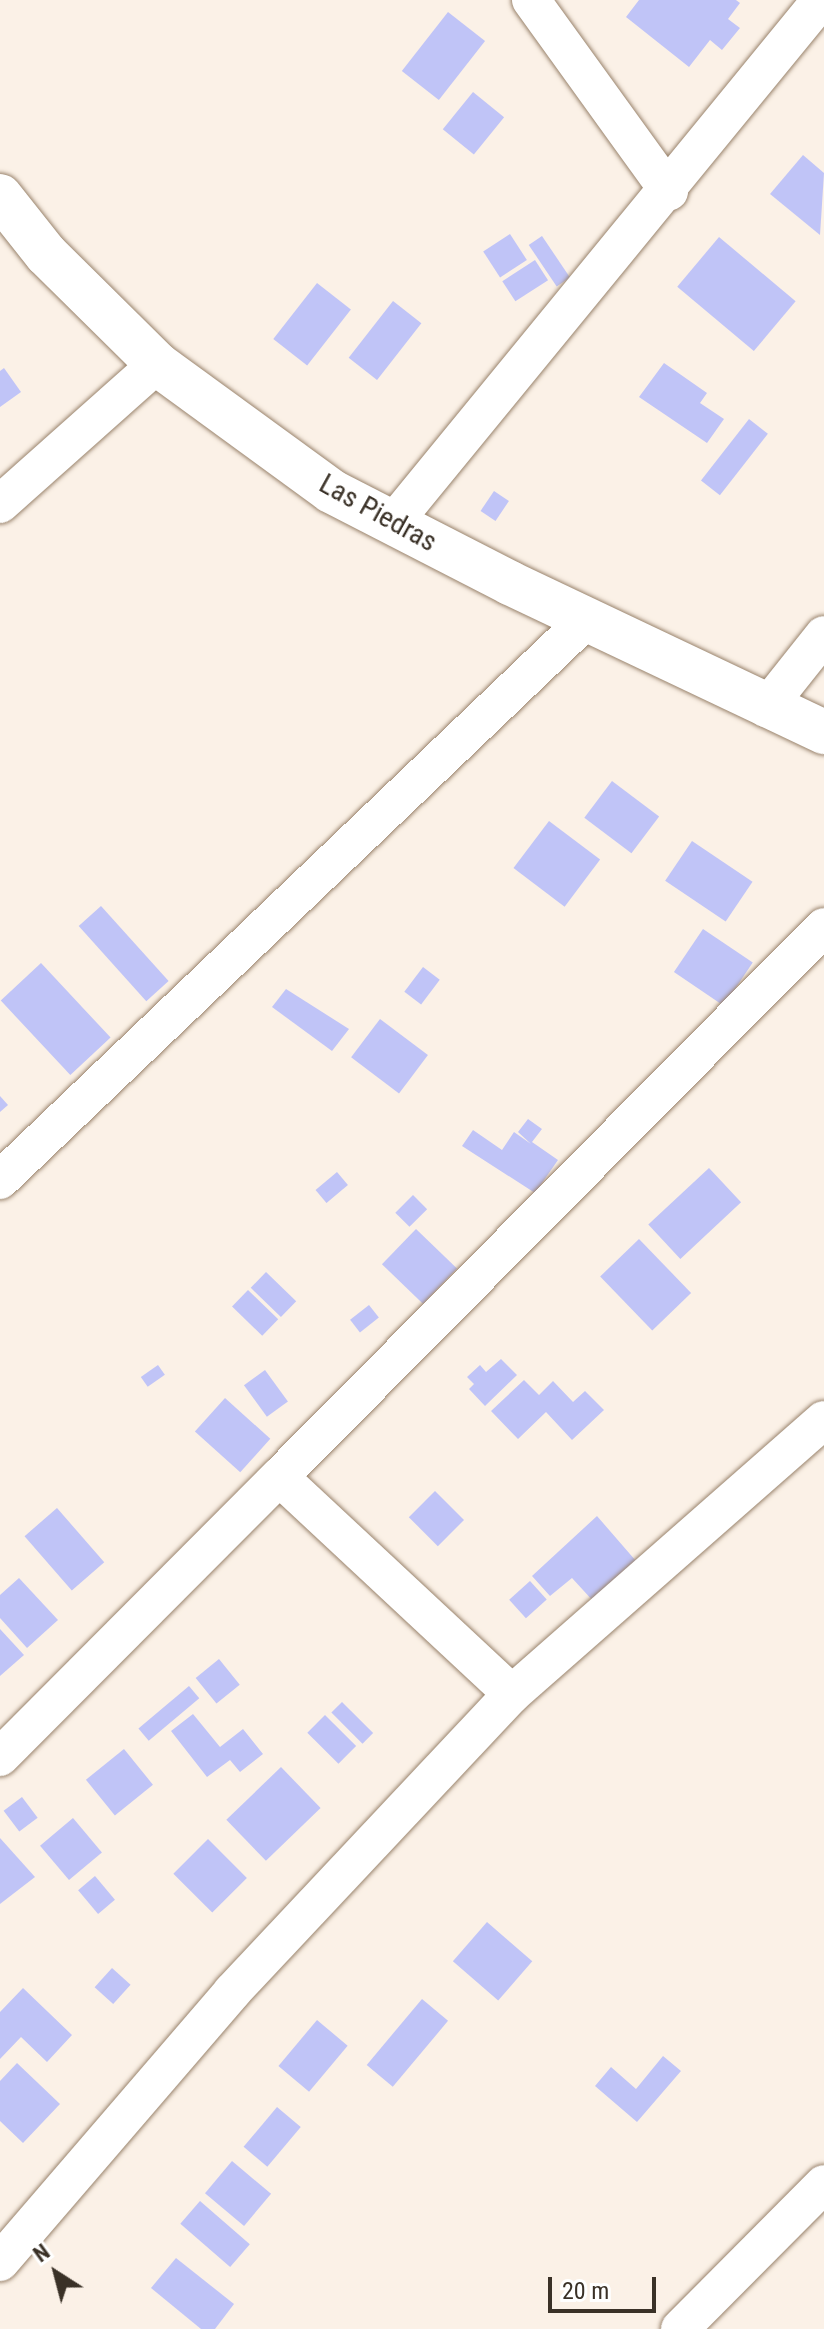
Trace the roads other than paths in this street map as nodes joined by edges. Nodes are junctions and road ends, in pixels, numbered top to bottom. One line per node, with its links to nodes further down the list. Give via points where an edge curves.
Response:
1 (531, 0): 3 (street)
2 (821, 0): 3 (street)
3 (669, 191): 7 (street)
4 (0, 196): 5 (street, Las Piedras, via 46,254)
5 (157, 364): 6 (street); 7 (street, Las Piedras, via 331,491)
6 (0, 504)
7 (393, 523): 8 (street, Las Piedras)
8 (586, 620): 10 (street, Las Piedras); 13 (street)
9 (824, 635): 10 (street)
10 (766, 708): 11 (street, Las Piedras)
11 (824, 732)
12 (824, 927): 15 (street)
13 (0, 1180)
14 (824, 1420): 16 (street)
15 (279, 1477): 16 (street); 17 (street)
16 (512, 1694): 19 (street, via 232,1992)
17 (0, 1757)
18 (824, 2184): 20 (street)
19 (0, 2262)
20 (680, 2329)

